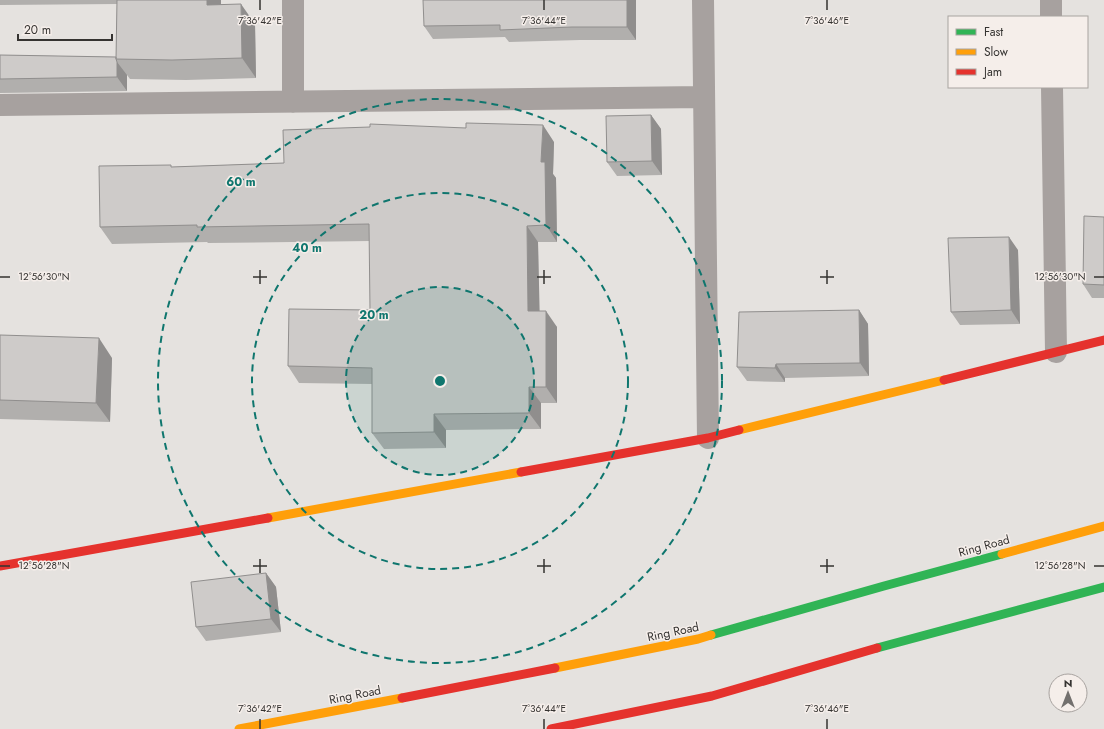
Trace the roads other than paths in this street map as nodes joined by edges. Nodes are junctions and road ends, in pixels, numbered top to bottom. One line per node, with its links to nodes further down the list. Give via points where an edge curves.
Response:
1 (293, 0): 7 (street)
2 (703, 0): 6 (street)
3 (1050, 0): 4 (street)
4 (1051, 16)
5 (1052, 88): 10 (street)
6 (703, 97): 7 (street); 11 (street)
7 (293, 102): 8 (street)
8 (0, 105)
9 (1104, 340): 10 (main road)
10 (1056, 352): 11 (main road)
11 (708, 438): 13 (main road)
12 (1104, 526): 15 (main road, Ring Road, via 698,639)
13 (0, 566)
14 (1104, 587): 16 (main road, via 712,696)
15 (239, 729)
16 (551, 729)

